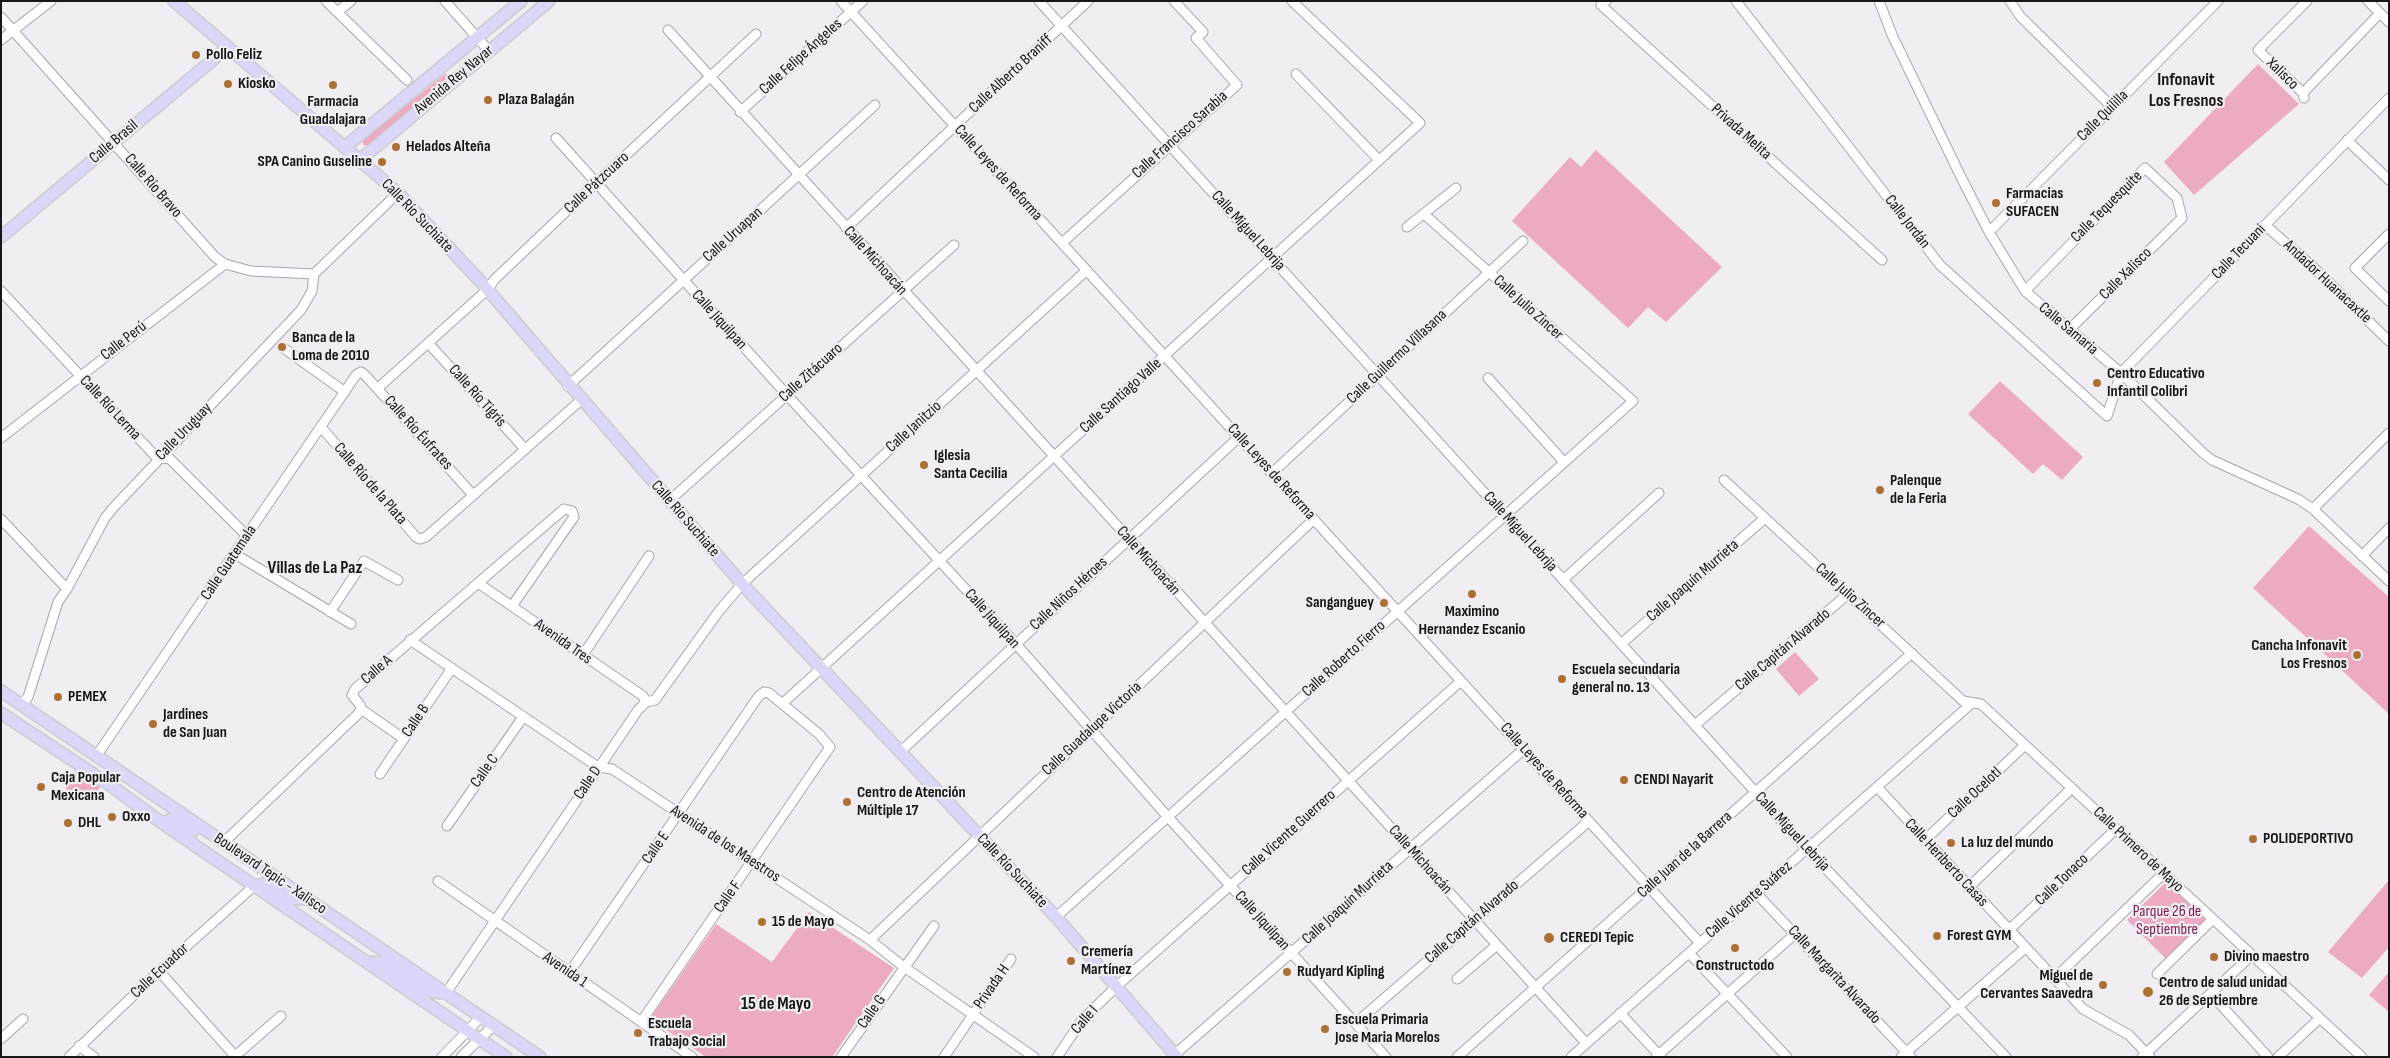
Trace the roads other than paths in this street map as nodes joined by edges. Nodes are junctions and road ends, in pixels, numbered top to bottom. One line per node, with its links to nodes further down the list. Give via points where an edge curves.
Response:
1 (52, 1): 27 (street)
2 (174, 1): 32 (main road, Calle Río Suchiate)
3 (326, 1): 21 (street)
4 (351, 1): 21 (street)
5 (445, 1): 30 (street)
6 (521, 1): 30 (main road, Avenida Rey Nayar)
7 (550, 1): 33 (main road, Avenida Rey Nayar)
8 (842, 1): 22 (street, Calle Leyes de Reforma)
9 (863, 1): 22 (street, Calle Felipe Ángeles)
10 (1039, 1): 26 (street, Calle Miguel Lebrija)
11 (1088, 1): 26 (street, Calle Alberto Braniff)
12 (1174, 1): 47 (street, Calle Francisco Sarabia, via 1203,32 1196,38 1237,84)
13 (1292, 1): 50 (street, Calle Santiago Valle, via 1420,124)
14 (1736, 1): 96 (street, Calle Jordán, via 1940,265)
15 (1879, 1): 61 (street, Calle Samaria, via 1893,37)
16 (2010, 1): 41 (street, via 2020,16)
17 (2218, 1): 41 (street, Calle Quililla)
18 (2307, 1): 23 (street, Xalisco, via 2258,50 2303,96)
19 (2368, 1): 23 (street)
20 (1603, 3): 68 (street, Privada Melita)
21 (337, 12): 38 (street)
22 (851, 12): 42 (street, Calle Felipe Ángeles); 43 (street, Calle Leyes de Reforma)
23 (2380, 13): 25 (street)
24 (1, 17): 27 (street, Calle Río Bravo)
25 (2389, 22)
26 (1062, 26): 43 (street, Calle Alberto Braniff); 47 (street, Calle Miguel Lebrija)
27 (13, 30): 31 (street); 46 (street, Calle Río Bravo)
28 (668, 30): 37 (street, Calle Michoacán)
29 (756, 34): 37 (street, Calle Pátzcuaro)
30 (477, 38): 33 (street); 34 (main road, Avenida Rey Nayar)
31 (1, 40)
32 (227, 48): 46 (main road, Calle Brasil); 48 (main road, Calle Río Suchiate)
33 (489, 51): 36 (main road, Avenida Rey Nayar)
34 (445, 64): 36 (main road); 48 (main road, Avenida Rey Nayar)
35 (1296, 74): 50 (street)
36 (456, 78): 49 (main road, Avenida Rey Nayar)
37 (709, 78): 42 (street, Calle Michoacán); 53 (street, Calle Pátzcuaro)
38 (407, 80)
39 (2389, 98): 45 (street, Calle Tecuani)
40 (875, 104): 51 (street, Calle Uruapan)
41 (2112, 107): 61 (street, Calle Quililla)
42 (740, 112): 51 (street, Calle Michoacán)
43 (955, 126): 60 (street, Calle Alberto Braniff); 65 (street, Calle Leyes de Reforma)
44 (556, 138): 53 (street, Calle Jiquilpan)
45 (2347, 140): 52 (street); 58 (street, Calle Tecuani)
46 (114, 142): 63 (main road, Calle Brasil); 69 (street, Calle Río Bravo)
47 (1169, 145): 65 (street, Calle Francisco Sarabia); 67 (street, Calle Miguel Lebrija)
48 (345, 147): 49 (main road, Calle Río Suchiate)
49 (360, 160): 55 (main road, Calle Río Suchiate)
50 (1379, 160): 67 (street, Calle Santiago Valle)
51 (798, 175): 60 (street, Calle Michoacán); 73 (street, Calle Uruapan)
52 (2389, 180)
53 (595, 184): 73 (street, Calle Jiquilpan); 74 (street, Calle Pátzcuaro)
54 (1456, 188): 56 (street)
55 (398, 193): 72 (street); 74 (main road, Calle Río Suchiate)
56 (1424, 214): 59 (street); 71 (street, Calle Julio Zincer)
57 (2182, 218): 77 (street, Calle Tequesquite, via 2177,198 2145,168); 79 (street, Calle Xalisco)
58 (2265, 225): 80 (street, Andador Huanacaxtle); 86 (street, Calle Tecuani)
59 (1407, 227)
60 (846, 228): 76 (street, Calle Michoacán)
61 (1989, 232): 77 (street, Calle Samaria)
62 (2389, 234): 78 (street, via 2355,268)
63 (1, 237)
64 (1523, 241): 71 (street, Calle Guillermo Villasana)
65 (1062, 244): 70 (street, Calle Leyes de Reforma)
66 (954, 245): 76 (street, Calle Zitácuaro)
67 (1272, 258): 83 (street, Calle Santiago Valle); 87 (street, Calle Miguel Lebrija)
68 (1882, 260)
69 (224, 264): 72 (street, via 251,271); 88 (street, Calle Perú)
70 (1087, 270): 83 (street, Calle Leyes de Reforma); 84 (street, Calle Janitzio)
71 (1489, 273): 87 (street, Calle Guillermo Villasana); 95 (street, Calle Julio Zincer)
72 (314, 274): 103 (street, Calle Uruguay, via 312,291 301,310)
73 (684, 280): 90 (street, Calle Uruapan); 93 (street, Calle Jiquilpan)
74 (486, 290): 81 (street); 90 (main road, Calle Río Suchiate)
75 (1, 291): 88 (street, Calle Río Lerma)
76 (903, 291): 84 (street, Calle Michoacán); 93 (street, Calle Zitácuaro)
77 (2025, 291): 79 (street, Calle Samaria)
78 (2389, 301)
79 (2069, 330): 86 (street, Calle Samaria)
80 (2389, 341)
81 (429, 344): 91 (street); 101 (street, Calle Río Tigris)
82 (282, 348): 92 (street)
83 (1165, 356): 99 (street, Calle Leyes de Reforma); 102 (street, Calle Santiago Valle)
84 (976, 371): 102 (street, Calle Michoacán); 106 (street, Calle Janitzio)
85 (361, 372): 91 (street, Calle Río Éufrates); 92 (street, Calle Guatemala)
86 (2121, 373): 96 (street, Calle Tecuani); 111 (street, Calle Samaria, via 2212,460)
87 (1378, 375): 105 (street, Calle Guillermo Villasana); 112 (street, Calle Miguel Lebrija)
88 (80, 376): 100 (street, Calle Perú); 103 (street, Calle Río Lerma)
89 (1488, 378): 104 (street)
90 (568, 386): 94 (main road, Calle Río Suchiate)
91 (378, 388): 109 (street, Calle Río Éufrates)
92 (345, 392): 97 (street, Calle Guatemala)
93 (786, 395): 106 (street, Calle Jiquilpan); 110 (street, Calle Zitácuaro)
94 (580, 400): 101 (street); 110 (main road, Calle Río Suchiate)
95 (1633, 400): 104 (street, Calle Roberto Fierro)
96 (2107, 416)
97 (321, 427): 109 (street, Calle Río de la Plata, via 420,539); 117 (street, Calle Guatemala)
98 (2389, 433): 111 (street)
99 (1239, 437): 105 (street, Calle Leyes de Reforma); 118 (street, Calle Niños Héroes)
100 (1, 438)
101 (525, 449): 109 (street)
102 (1054, 458): 118 (street, Calle Michoacán); 122 (street, Calle Santiago Valle)
103 (158, 459): 117 (street, Calle Río Lerma, via 169,458); 128 (street, Calle Uruguay, via 105,518)
104 (1564, 462): 112 (street, Calle Roberto Fierro)
105 (1272, 473): 115 (street, Calle Leyes de Reforma)
106 (861, 475): 122 (street, Calle Jiquilpan); 127 (street, Calle Janitzio)
107 (1724, 480): 113 (street, Calle Julio Zincer)
108 (1659, 493): 124 (street)
109 (473, 495)
110 (669, 501): 127 (main road, Calle Río Suchiate)
111 (2313, 509): 121 (street, Calle Samaria)
112 (1505, 515): 124 (street, Calle Miguel Lebrija); 131 (street, Calle Roberto Fierro)
113 (1765, 518): 129 (street, Calle Julio Zincer); 137 (street, Calle Joaquín Murrieta)
114 (1, 519): 128 (street)
115 (1314, 519): 131 (street, Calle Leyes de Reforma); 133 (street, Calle Guadalupe Victoria)
116 (2389, 528): 121 (street)
117 (247, 536): 119 (street, Calle Guatemala)
118 (1128, 539): 133 (street, Calle Michoacán); 136 (street, Calle Niños Héroes)
119 (235, 554): 132 (street); 160 (street, Calle Guatemala)
120 (649, 556): 139 (street)
121 (2362, 556): 125 (street, Calle Samaria)
122 (941, 562): 136 (street, Calle Jiquilpan); 141 (street, Calle Santiago Valle)
123 (398, 580): 132 (street, via 364,561)
124 (1563, 580): 137 (street, Calle Miguel Lebrija)
125 (2389, 581)
126 (478, 583): 130 (street, Avenida Tres); 130 (street, Calle A, via 564,509 572,511 574,517); 135 (street, Calle A)
127 (742, 584): 141 (main road, Calle Río Suchiate); 145 (street, Calle D, via 655,700)
128 (68, 589): 148 (street, Calle Uruguay, via 53,614 28,696)
129 (1848, 594): 138 (street, Calle Julio Zincer); 153 (street, Calle Capitán Alvarado)
130 (512, 606): 139 (street, Avenida Tres)
131 (1398, 611): 142 (street, Calle Leyes de Reforma); 150 (street, Calle Roberto Fierro)
132 (330, 612): 134 (street)
133 (1204, 623): 150 (street, Calle Michoacán); 154 (street, Calle Guadalupe Victoria)
134 (351, 624)
135 (410, 640): 140 (street, Avenida de los Maestros); 149 (street, Calle A, via 355,689 352,698)
136 (1016, 644): 154 (street, Calle Jiquilpan); 159 (street, Calle Niños Héroes)
137 (1622, 644): 153 (street, Calle Miguel Lebrija)
138 (1912, 653): 147 (street, Calle Julio Zincer, via 1963,701); 168 (street, Calle Juan de la Barrera)
139 (583, 656): 145 (street, Avenida Tres, via 643,696)
140 (452, 668): 152 (street, Avenida de los Maestros); 155 (street, Calle B)
141 (823, 669): 146 (street); 159 (main road, Calle Río Suchiate)
142 (1461, 681): 158 (street, Calle Leyes de Reforma); 165 (street, Calle Vicente Guerrero)
143 (1, 691): 148 (main road, Boulevard Tepic - Xalisco)
144 (1, 700): 148 (main road)
145 (646, 702): 162 (street, Calle D)
146 (783, 703): 157 (street, Calle E); 169 (street, Calle E, via 769,693 764,692 758,697)
147 (1976, 703): 156 (street, Calle Primero de Mayo); 166 (street, Calle Vicente Suárez)
148 (21, 704): 160 (main road, Boulevard Tepic - Xalisco)
149 (360, 709): 155 (street); 177 (street, Calle A)
150 (1285, 712): 165 (street, Calle Michoacán); 170 (street, Calle Roberto Fierro)
151 (1, 713): 161 (main road, Boulevard Tepic - Xalisco)
152 (523, 717): 162 (street, Avenida de los Maestros); 173 (street, Calle C)
153 (1695, 725): 168 (street, Calle Miguel Lebrija)
154 (1092, 729): 170 (street, Calle Jiquilpan); 175 (street, Calle Guadalupe Victoria)
155 (404, 740): 163 (street, Calle B)
156 (2025, 745): 167 (street, Calle Primero de Mayo); 176 (street, Calle Ocelotl)
157 (830, 747): 180 (street, Calle F)
158 (1524, 749): 171 (street, Calle Leyes de Reforma); 178 (street, Calle Joaquín Murrieta)
159 (900, 752): 175 (main road, Calle Río Suchiate)
160 (97, 755): 164 (main road, Boulevard Tepic - Xalisco)
161 (73, 760): 164 (main road, via 91,756 119,777); 172 (main road, Boulevard Tepic - Xalisco)
162 (598, 767): 169 (street, Avenida de los Maestros, via 612,769); 192 (street, Calle D)
163 (380, 774)
164 (130, 777): 177 (main road, Boulevard Tepic - Xalisco)
165 (1348, 781): 178 (street, Calle Michoacán); 184 (street, Calle Vicente Guerrero)
166 (1876, 787): 176 (street, Calle Heriberto Casas); 179 (street, Calle Vicente Suárez)
167 (2072, 788): 174 (street, Calle Primero de Mayo); 186 (street)
168 (1756, 792): 179 (street, Calle Miguel Lebrija); 185 (street, Calle Juan de la Barrera)
169 (679, 815): 180 (street, Avenida de los Maestros); 207 (street, Calle E)
170 (1167, 816): 184 (street, Calle Jiquilpan); 189 (street, Calle Roberto Fierro)
171 (1589, 821): 185 (street, Calle Leyes de Reforma); 191 (street, Calle Capitán Alvarado)
172 (162, 823): 177 (main road, via 172,819 212,842); 183 (main road, Boulevard Tepic - Xalisco)
173 (447, 826)
174 (2116, 829): 181 (street, Calle Primero de Mayo); 194 (street, Calle Tonaco)
175 (979, 836): 189 (main road, Calle Río Suchiate); 196 (street, Calle Guadalupe Victoria)
176 (1925, 840): 186 (street, Calle Heriberto Casas)
177 (223, 843): 188 (main road, Boulevard Tepic - Xalisco)
178 (1410, 849): 191 (street, Calle Michoacán); 201 (street, Calle Joaquín Murrieta)
179 (1807, 849): 187 (street, Calle Vicente Suárez); 216 (street, Calle Miguel Lebrija)
180 (753, 862): 196 (street, Avenida de los Maestros); 223 (street, Calle F)
181 (2164, 873): 190 (street, Calle Primero de Mayo); 210 (street)
182 (438, 881): 192 (street, Avenida 1)
183 (254, 886): 188 (main road, via 264,884 288,899); 204 (main road, Boulevard Tepic - Xalisco); 206 (street, Calle Ecuador)
184 (1230, 886): 201 (street, Calle Jiquilpan); 211 (street, Calle Vicente Guerrero)
185 (1649, 887): 197 (street, Calle Leyes de Reforma); 212 (street, Calle Juan de la Barrera)
186 (1968, 888): 194 (street, Calle Heriberto Casas)
187 (1756, 894): 195 (street, Calle Margarita Alvarado); 197 (street, Calle Vicente Suárez)
188 (308, 899): 213 (main road, Boulevard Tepic - Xalisco)
189 (1056, 917): 211 (main road, Calle Río Suchiate)
190 (2213, 919): 202 (street, Calle Primero de Mayo); 208 (street)
191 (1474, 920): 198 (street, Calle Michoacán); 224 (street, Calle Capitán Alvarado)
192 (494, 921): 207 (street, Avenida 1); 213 (street, Calle D)
193 (934, 926): 205 (street, Calle G)
194 (2009, 930): 199 (street, Calle Heriberto Casas)
195 (1795, 934): 214 (street); 231 (street, Calle Margarita Alvarado)
196 (870, 940): 205 (street, Avenida de los Maestros)
197 (1700, 943): 200 (street, Calle Vicente Suárez)
198 (1497, 945): 209 (street); 212 (street, Calle Michoacán)
199 (2025, 948): 210 (street, Calle Heriberto Casas); 216 (street)
200 (1689, 953): 214 (street); 217 (street, Calle Vicente Suárez)
201 (1291, 954): 224 (street, Calle Jiquilpan); 234 (street, Calle Joaquín Murrieta)
202 (2252, 955): 215 (street); 221 (street, Calle Primero de Mayo)
203 (1011, 959): 218 (street, Privada H)
204 (368, 963): 213 (main road, via 385,962 428,991); 226 (main road, Boulevard Tepic - Xalisco)
205 (904, 966): 218 (street, Avenida de los Maestros); 243 (street, Calle G)
206 (158, 971): 230 (street, Calle Ecuador); 238 (street)
207 (569, 973): 223 (street, Avenida 1)
208 (2157, 974)
209 (1457, 978)
210 (2054, 979): 232 (street, Calle Heriberto Casas, via 2083,1009 2129,1035)
211 (1117, 986): 234 (main road, Calle Río Suchiate); 246 (street, Calle I, via 1082,1020)
212 (1535, 987): 229 (street, Calle Michoacán); 248 (street, Calle Juan de la Barrera)
213 (446, 993): 220 (main road, Boulevard Tepic - Xalisco)
214 (1727, 994): 235 (street); 250 (street)
215 (2211, 994): 232 (street); 252 (street)
216 (1958, 1007): 231 (street); 251 (street, Calle Miguel Lebrija)
217 (1620, 1013): 229 (street, Calle Vicente Suárez); 235 (street)
218 (973, 1014): 244 (street, Privada H); 245 (street, Avenida de los Maestros)
219 (281, 1016): 238 (street)
220 (481, 1017): 225 (main road, Boulevard Tepic - Xalisco); 226 (street)
221 (2320, 1018): 253 (street); 254 (street, Calle Primero de Mayo)
222 (23, 1019): 227 (street)
223 (641, 1022): 233 (street, Avenida 1)
224 (1356, 1023): 247 (street, Calle Jiquilpan)
225 (494, 1025): 228 (street); 242 (main road, Boulevard Tepic - Xalisco)
226 (467, 1031): 228 (main road, Boulevard Tepic - Xalisco); 239 (street)
227 (1, 1039)
228 (479, 1039): 240 (street); 241 (main road, Boulevard Tepic - Xalisco)
229 (1586, 1043): 249 (street, Calle Vicente Suárez)
230 (79, 1046): 236 (street, Calle Ecuador); 237 (street)
231 (1906, 1055)
232 (2146, 1055)
233 (688, 1056)
234 (1175, 1056)
235 (1659, 1056)
236 (68, 1057)
237 (94, 1057)
238 (235, 1057)
239 (442, 1057)
240 (461, 1057)
241 (506, 1057)
242 (540, 1057)
243 (841, 1057)
244 (944, 1057)
245 (1034, 1057)
246 (1057, 1057)
247 (1386, 1057)
248 (1457, 1057)
249 (1571, 1057)
250 (1787, 1057)
251 (2006, 1057)
252 (2268, 1057)
253 (2278, 1057)
254 (2362, 1057)

